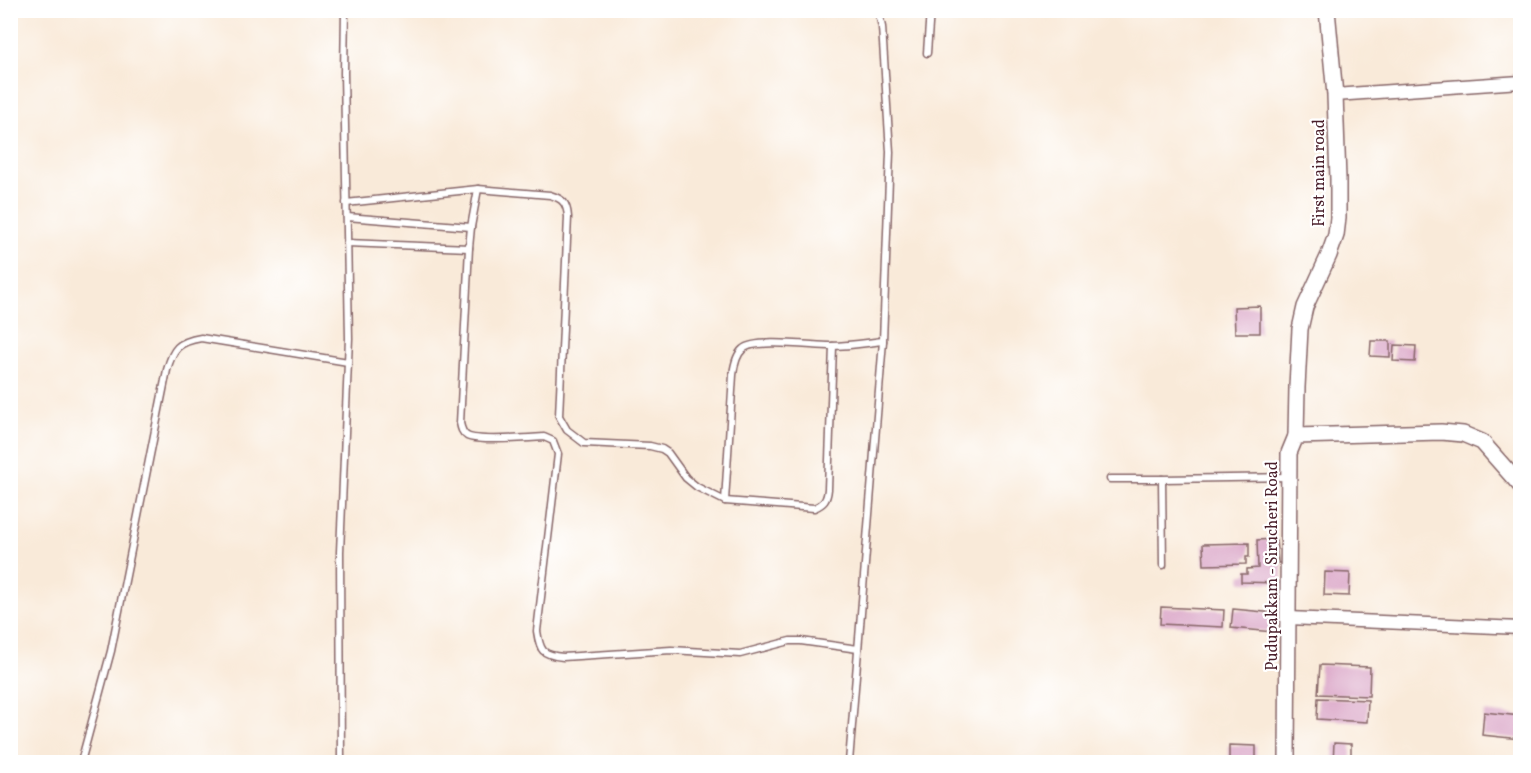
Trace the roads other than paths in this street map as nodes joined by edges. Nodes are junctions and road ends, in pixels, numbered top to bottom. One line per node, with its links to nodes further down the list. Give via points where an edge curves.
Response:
1 (345, 10): 9 (lane)
2 (878, 10): 14 (lane, via 890,152)
3 (930, 10): 5 (lane)
4 (1327, 10): 7 (street, First main road)
5 (927, 53)
6 (1521, 82): 7 (street)
7 (1335, 95): 17 (street, First main road, via 1338,218 1336,235 1300,329)
8 (478, 189): 9 (lane); 11 (lane); 22 (lane, via 550,195 565,203 568,217 559,416 567,430 584,443 662,449 686,478)
9 (346, 203): 10 (lane)
10 (347, 218): 11 (lane); 12 (lane)
11 (471, 227): 13 (lane)
12 (347, 243): 13 (lane); 16 (lane)
13 (469, 248): 26 (lane, via 462,431 479,439 544,437 553,441 558,454 537,631 543,651 549,656 563,657 671,650 740,654 790,641)
14 (883, 341): 15 (lane); 26 (lane)
15 (833, 346): 22 (lane, via 765,343 743,348 733,375); 22 (lane, via 827,499 813,508)
16 (348, 362): 27 (lane, via 201,338 179,345 172,354 111,651); 28 (lane, via 340,552)
17 (1296, 436): 18 (street, Pudupakkam - Sirucheri Road, via 1289,453); 21 (street, via 1463,434 1482,442)
18 (1289, 477): 20 (lane); 24 (street, Pudupakkam - Sirucheri Road)
19 (1110, 479): 20 (lane)
20 (1162, 479): 23 (lane)
21 (1521, 485)
22 (725, 501)
23 (1163, 565)
24 (1289, 618): 25 (street); 30 (street, Pudupakkam - Sirucheri Road)
25 (1521, 628)
26 (858, 649): 29 (lane)
27 (81, 762)
28 (341, 762)
29 (849, 762)
30 (1287, 762)

